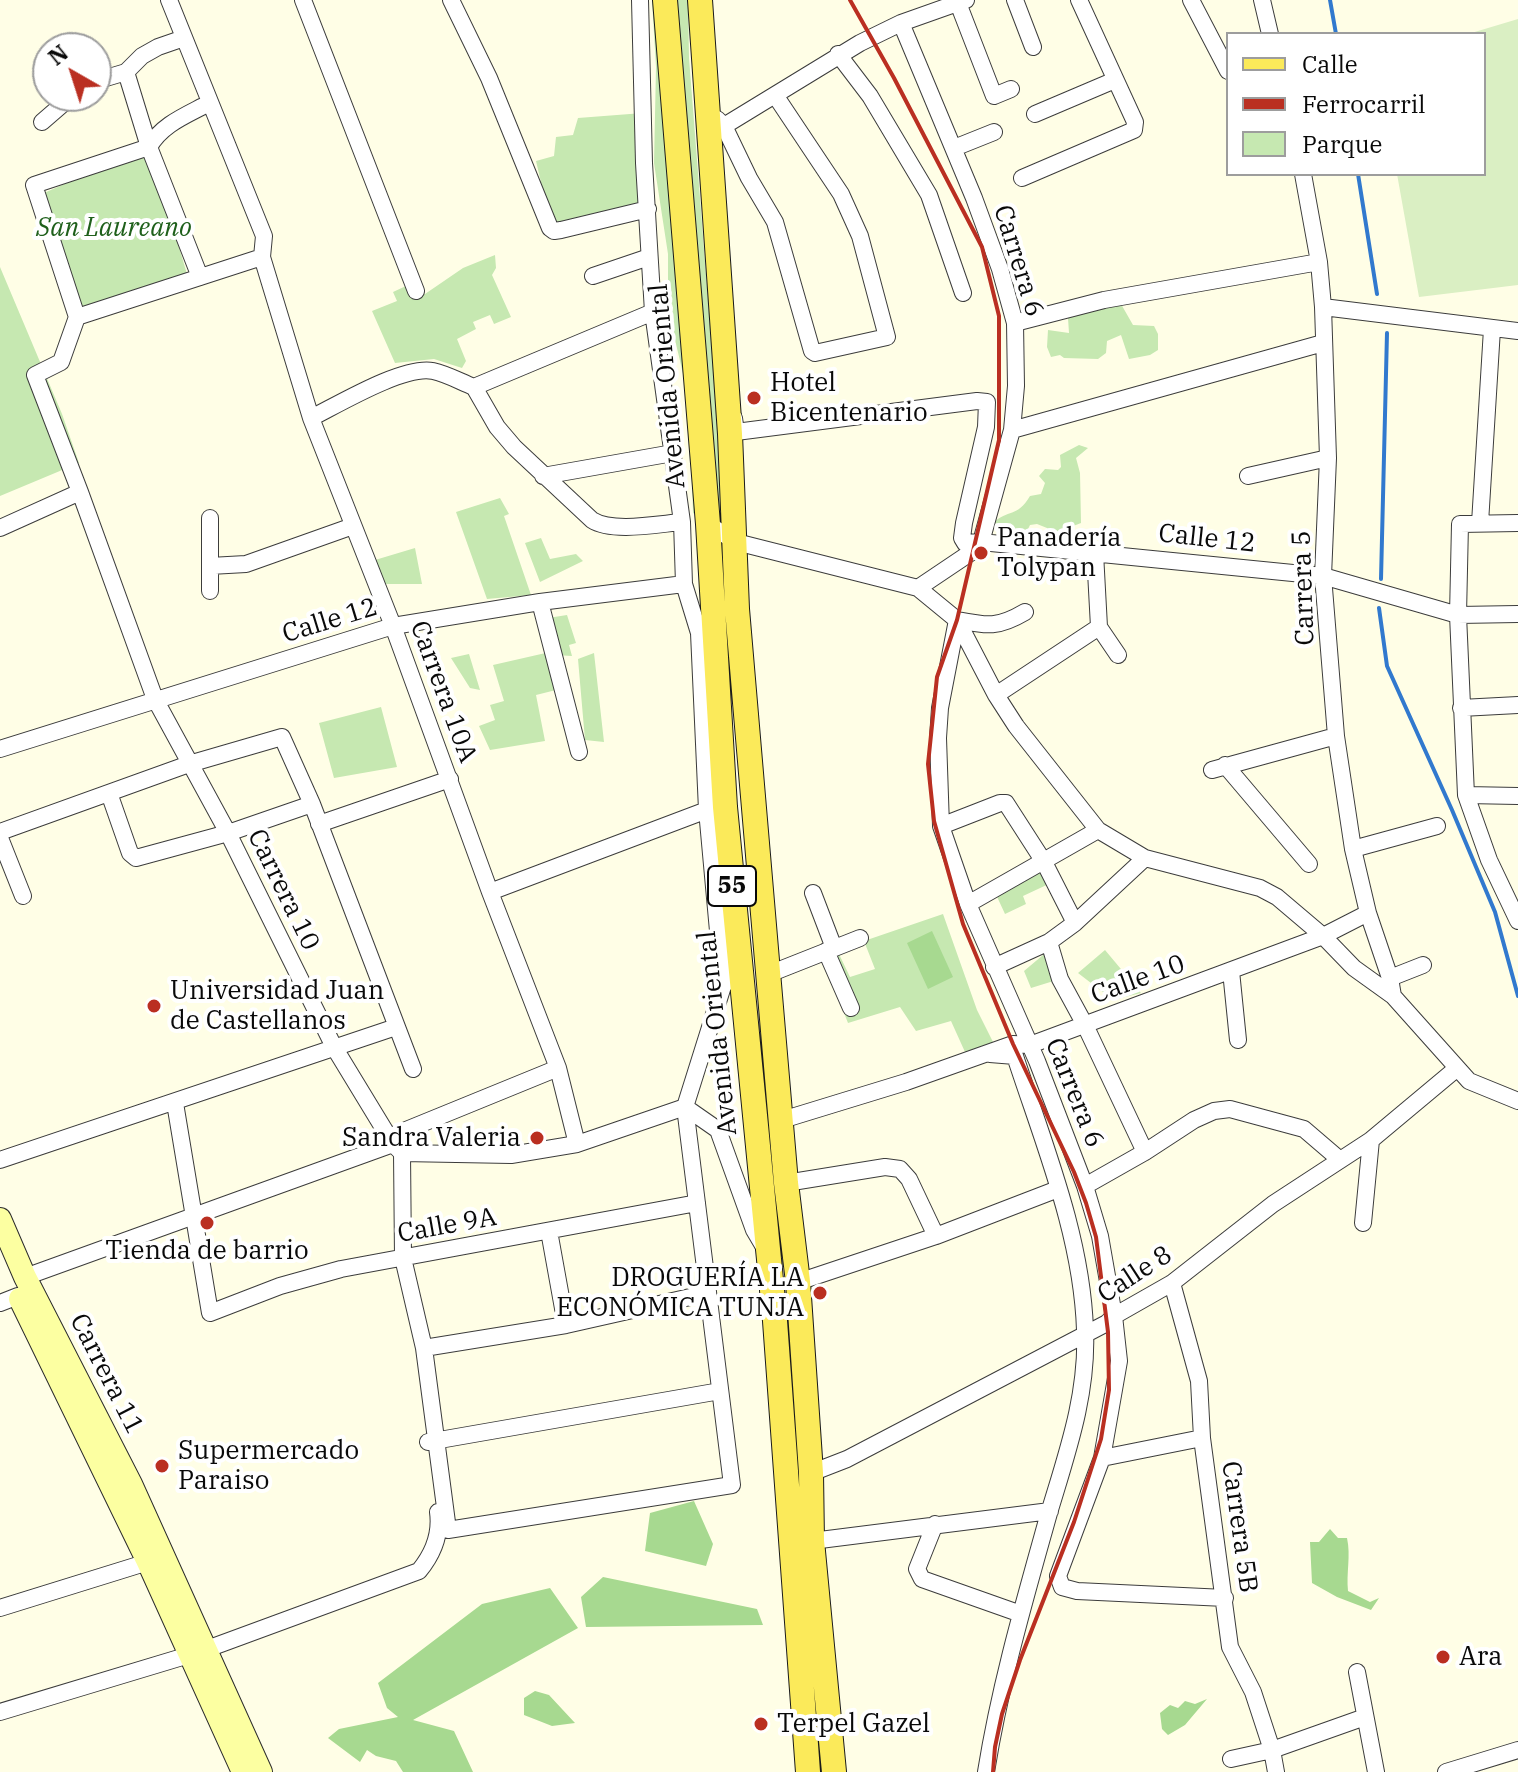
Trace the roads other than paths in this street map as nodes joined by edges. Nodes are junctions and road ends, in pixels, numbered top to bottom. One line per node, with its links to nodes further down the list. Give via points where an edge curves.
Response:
1 (169, 0): 14 (street, Carrera 10A)
2 (303, 0): 39 (street)
3 (451, 0): 33 (street, via 550,228 561,230)
4 (640, 0): 33 (street, Avenida Oriental)
5 (665, 0): 61 (main road, Avenida Oriental / 55)
6 (700, 0): 26 (main road, Avenida Oriental / 55)
7 (1015, 0): 15 (street)
8 (1079, 0): 20 (street)
9 (1191, 0): 17 (street)
10 (1262, 0): 13 (street)
11 (962, 2): 12 (street); 21 (street, via 994,96)
12 (901, 23): 16 (street); 30 (street, Carrera 6)
13 (1270, 32)
14 (184, 38): 18 (street, via 142,56); 23 (street, Carrera 10A)
15 (1033, 47)
16 (838, 54): 22 (street); 40 (street, via 870,96 929,195)
17 (1226, 67)
18 (126, 72): 19 (street); 29 (street)
19 (112, 76)
20 (1115, 80): 25 (street); 32 (street, via 1134,130)
21 (1011, 89)
22 (775, 95): 26 (street); 26 (street, via 841,194 860,236 887,337 812,351 775,222)
23 (209, 103): 29 (street, via 169,124); 34 (street, Carrera 10A, via 264,236)
24 (54, 112): 27 (street)
25 (1035, 114)
26 (715, 118): 49 (main road, Avenida Oriental / 55)
27 (42, 122)
28 (994, 132): 30 (street)
29 (149, 147): 38 (street); 43 (street, via 34,185)
30 (954, 148): 44 (street, Carrera 6)
31 (1303, 176): 36 (street, Carrera 5)
32 (1022, 178)
33 (648, 209): 35 (street, Avenida Oriental)
34 (262, 257): 38 (street); 50 (street, Carrera 10A)
35 (649, 257): 37 (street); 42 (street, Avenida Oriental)
36 (1319, 262): 41 (street, Carrera 5); 44 (street, via 1104,300)
37 (593, 276)
38 (200, 277): 43 (street)
39 (416, 291)
40 (963, 293)
41 (1323, 307): 45 (street); 47 (street, Carrera 5)
42 (653, 312): 48 (street); 52 (street, Avenida Oriental)
43 (77, 317): 56 (street, Carrera 10, via 61,362 35,375)
44 (1015, 323): 51 (street, Carrera 6)
45 (1492, 329): 46 (street); 59 (street)
46 (1518, 331)
47 (1323, 343): 51 (street); 53 (street, Carrera 5)
48 (474, 387): 50 (street, via 415,370); 54 (street, via 497,427)
49 (727, 401): 64 (main road, Avenida Oriental / 55); 65 (street, via 734,401 736,432 987,402 962,538 965,543)
50 (311, 418): 62 (street, Carrera 10A)
51 (1012, 430): 65 (street, Carrera 6)
52 (673, 453): 54 (street); 58 (street, Avenida Oriental)
53 (1328, 458): 55 (street); 68 (street, Carrera 5)
54 (543, 476): 58 (street, via 599,525)
55 (1248, 476)
56 (80, 492): 63 (street); 81 (street, Carrera 10)
57 (210, 518): 67 (street)
58 (682, 522): 69 (street, Avenida Oriental)
59 (1480, 523): 60 (street); 75 (street, via 1460,524)
60 (1518, 523)
61 (708, 524): 64 (street); 93 (main road, Avenida Oriental / 55)
62 (353, 526): 67 (street, via 246,564); 77 (street, Carrera 10A)
63 (0, 528)
64 (736, 542): 70 (street); 120 (main road, Avenida Oriental / 55, via 737,609)
65 (981, 542): 66 (street, Calle 12); 70 (street)
66 (1095, 553): 68 (street, Calle 12); 78 (street)
67 (210, 566): 71 (street)
68 (1323, 576): 75 (street, Calle 12); 84 (street, Carrera 5)
69 (684, 584): 72 (street, Calle 12); 93 (street, Avenida Oriental, via 699,633)
70 (918, 588): 76 (street)
71 (210, 591)
72 (540, 602): 77 (street, Calle 12); 86 (street)
73 (1025, 612): 76 (street, via 1006,624)
74 (1518, 614): 75 (street, Calle 12)
75 (1458, 615): 83 (street)
76 (957, 620): 80 (street); 95 (street, Carrera 6, via 940,708)
77 (393, 626): 81 (street, Calle 12); 88 (street, Carrera 10A)
78 (1099, 627): 79 (street); 80 (street)
79 (1118, 655)
80 (996, 695): 97 (street)
81 (155, 699): 85 (street, Calle 12); 87 (street, Carrera 10)
82 (1518, 705): 83 (street)
83 (1461, 708): 90 (street)
84 (1336, 736): 101 (street, Carrera 5); 104 (street, via 1218,768)
85 (0, 749)
86 (579, 752)
87 (189, 764): 89 (street); 92 (street, via 282,737); 99 (street, Carrera 10)
88 (450, 779): 94 (street); 105 (street, Carrera 10A)
89 (109, 793): 98 (street); 99 (street, via 133,857)
90 (1466, 795): 91 (street); 110 (street, via 1468,818)
91 (1518, 796)
92 (312, 804): 94 (street); 99 (street)
93 (716, 808): 105 (street); 117 (main road, Avenida Oriental / 55); 122 (street, Avenida Oriental)
94 (319, 824): 126 (street)
95 (941, 826): 103 (street, via 1006,803); 108 (street, Carrera 6)
96 (1437, 826): 101 (street)
97 (1098, 830): 102 (street); 103 (street)
98 (0, 832)
99 (228, 833): 129 (street, Carrera 10)
100 (0, 838): 107 (street)
101 (1353, 849): 109 (street, Carrera 5)
102 (1145, 858): 111 (street); 112 (street, via 1260,888)
103 (1044, 862): 108 (street); 111 (street)
104 (1309, 864)
105 (490, 892): 131 (street, Carrera 10A)
106 (813, 893): 115 (street)
107 (23, 896)
108 (968, 904): 118 (street, Carrera 6)
109 (1368, 913): 112 (street, Calle 10); 121 (street, Carrera 5)
110 (1518, 921)
111 (1075, 923): 114 (street)
112 (1323, 936): 119 (street, Calle 10); 123 (street, via 1354,968)
113 (860, 938): 115 (street)
114 (1049, 942): 118 (street); 125 (street, via 1060,979)
115 (830, 950): 120 (street); 124 (street)
116 (1423, 965): 121 (street)
117 (739, 967): 122 (street); 154 (main road, Avenida Oriental / 55)
118 (994, 967): 128 (street, Carrera 6)
119 (1231, 971): 125 (street, Calle 10); 127 (street)
120 (769, 974): 137 (main road, Avenida Oriental / 55)
121 (1390, 978): 123 (street, Carrera 5)
122 (723, 986): 136 (street)
123 (1393, 996): 133 (street)
124 (851, 1008)
125 (1085, 1025): 128 (street, Calle 10); 141 (street)
126 (396, 1027): 129 (street); 132 (street)
127 (1238, 1040)
128 (1030, 1045): 130 (street, Calle 10, via 1013,1044); 145 (street, Carrera 6)
129 (334, 1047): 135 (street); 140 (street, Carrera 10)
130 (990, 1054): 137 (street, Calle 10); 146 (street, Carrera 6, via 1015,1056)
131 (558, 1068): 139 (street, Carrera 10A); 140 (street)
132 (413, 1069)
133 (1456, 1069): 134 (street, via 1469,1081); 138 (street, Calle 8)
134 (1518, 1101)
135 (175, 1103): 143 (street); 148 (street)
136 (685, 1107): 139 (street); 147 (street); 154 (street, via 718,1130 754,1230)
137 (782, 1120): 144 (main road, Avenida Oriental / 55)
138 (1371, 1140): 142 (street, Calle 8); 150 (street)
139 (577, 1144): 140 (street, via 511,1155)
140 (395, 1145): 148 (street); 155 (street)
141 (1145, 1152): 142 (street, via 1194,1120 1230,1109 1304,1129); 145 (street)
142 (1339, 1159): 157 (street, Calle 8)
143 (0, 1160)
144 (786, 1183): 152 (street, via 900,1169); 156 (main road, Avenida Oriental / 55)
145 (1085, 1186): 160 (street, Carrera 6)
146 (1058, 1189): 152 (street); 162 (street, Carrera 6, via 1079,1265)
147 (697, 1203): 151 (street, Calle 9A); 159 (street)
148 (193, 1215): 155 (street, Calle 9A, via 210,1313 296,1281); 158 (street)
149 (0, 1219): 158 (main road, Carrera 11)
150 (1363, 1223)
151 (549, 1231): 155 (street, Calle 9A); 161 (street)
152 (936, 1236): 156 (street)
153 (0, 1254): 158 (main road, Carrera 11)
154 (769, 1254): 185 (main road, Avenida Oriental / 55)
155 (403, 1258): 163 (street)
156 (798, 1282): 168 (main road, Avenida Oriental / 55)
157 (1172, 1283): 160 (street, Calle 8); 165 (street, Carrera 5B, via 1199,1381)
158 (15, 1292): 172 (main road, Carrera 11)
159 (708, 1293): 161 (street); 164 (street)
160 (1114, 1316): 162 (street, Calle 8); 167 (street, Carrera 6, via 1119,1361)
161 (566, 1325): 163 (street)
162 (1086, 1332): 168 (street, Calle 8); 169 (street, Carrera 6, via 1080,1409)
163 (424, 1348): 166 (street)
164 (720, 1391): 166 (street); 166 (street, via 732,1485 448,1530)
165 (1202, 1438): 167 (street); 173 (street, Carrera 5B)
166 (435, 1439): 176 (street, via 428,1440 439,1522 432,1556 419,1571)
167 (1102, 1458): 173 (street, Carrera 6, via 1058,1576 1062,1587)
168 (811, 1473): 171 (main road, Avenida Oriental / 55)
169 (1050, 1511): 170 (street); 175 (street, Carrera 6)
170 (935, 1524): 171 (street); 175 (street, via 917,1569 922,1579)
171 (812, 1541): 186 (main road, Avenida Oriental / 55)
172 (154, 1558): 174 (street); 176 (main road, Carrera 11)
173 (1225, 1598): 180 (street, Carrera 5B, via 1230,1647 1253,1692)
174 (0, 1608)
175 (1021, 1614): 187 (street, Carrera 6)
176 (198, 1652): 178 (street); 183 (main road, Carrera 11); 184 (main road, Carrera 11)
177 (1357, 1672): 179 (street)
178 (0, 1712)
179 (1365, 1717): 180 (street); 189 (street)
180 (1272, 1750): 182 (street); 188 (street, Carrera 5B)
181 (1518, 1750): 190 (street)
182 (1231, 1759)
183 (243, 1772)
184 (261, 1772)
185 (808, 1772)
186 (834, 1772)
187 (986, 1772)
188 (1276, 1772)
189 (1376, 1772)
190 (1446, 1772)

